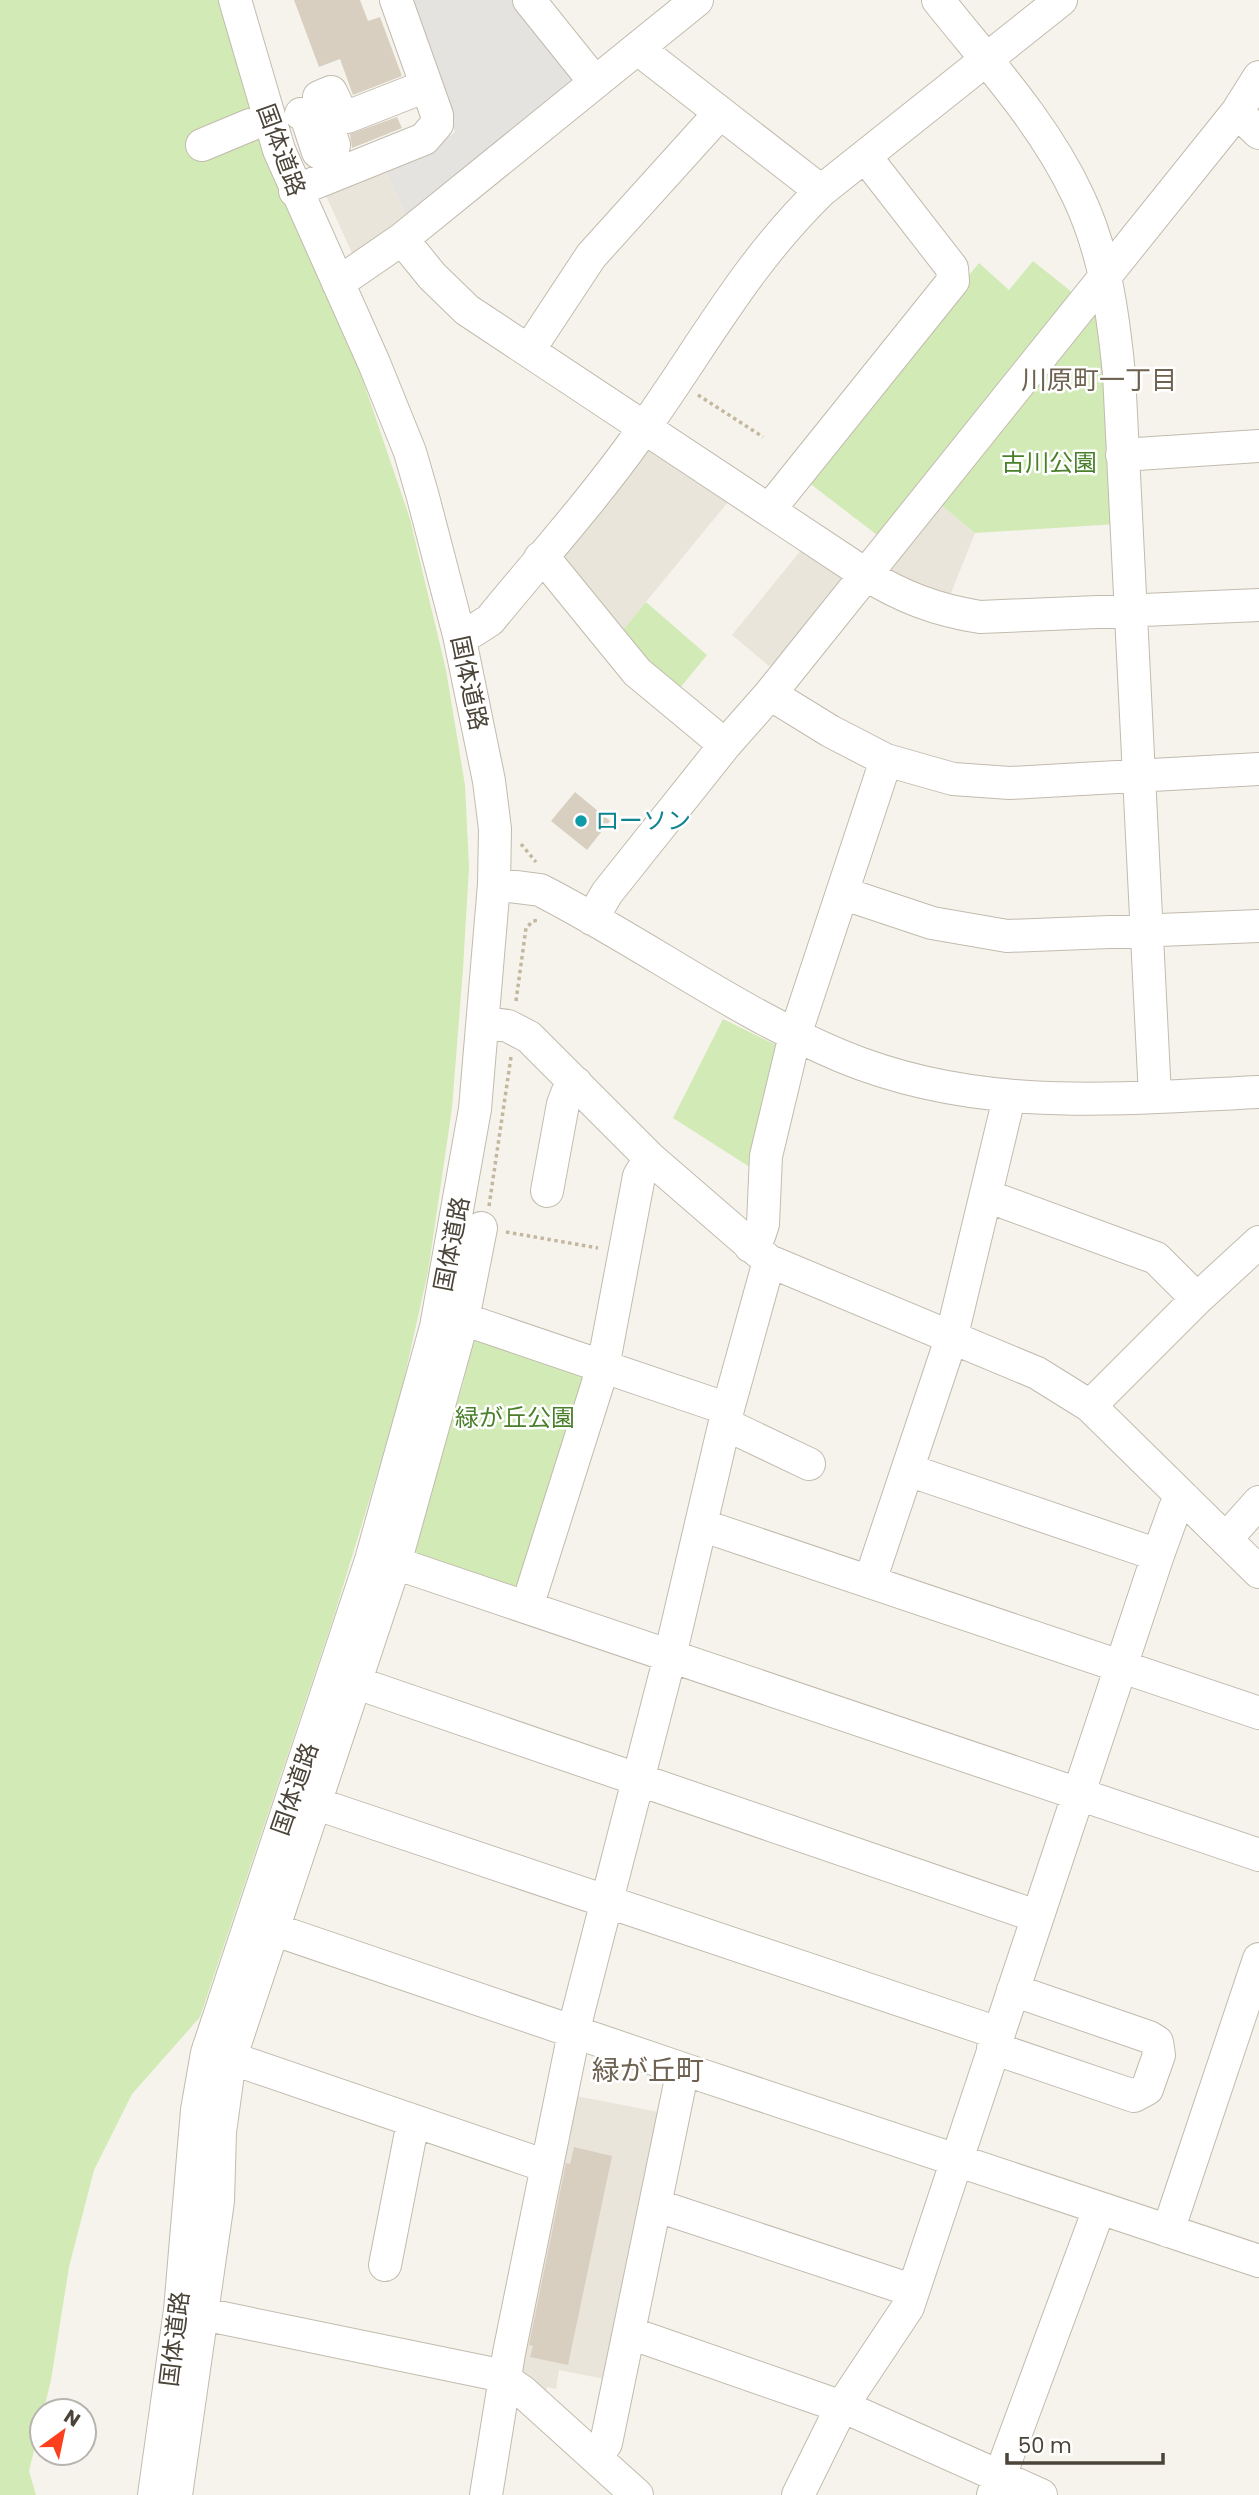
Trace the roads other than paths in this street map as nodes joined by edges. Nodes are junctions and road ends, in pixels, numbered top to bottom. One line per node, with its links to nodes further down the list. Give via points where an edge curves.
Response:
1 (234, 0): 18 (street, 国体道路, via 264,106)
2 (396, 0): 11 (street)
3 (529, 0): 10 (street)
4 (697, 0): 7 (street)
5 (938, 0): 8 (street)
6 (1061, 0): 8 (street)
7 (640, 46): 10 (street); 12 (street)
8 (986, 60): 17 (street); 21 (street, via 1062,164 1079,198)
9 (1259, 77): 14 (street)
10 (594, 81): 20 (street)
11 (426, 86): 13 (street, via 347,117 334,94 319,97 334,145 326,157 318,152); 18 (street, via 437,115 431,134)
12 (720, 113): 19 (street); 23 (street, via 591,256)
13 (302, 114)
14 (1248, 123): 21 (street)
15 (250, 125): 16 (street)
16 (202, 145)
17 (865, 156): 19 (street); 27 (street, via 952,268 953,281)
18 (295, 191): 22 (street, 国体道路)
19 (821, 191): 24 (street, via 760,256)
20 (402, 239): 22 (street); 23 (street, via 454,299)
21 (1105, 275): 26 (street, via 1115,327); 29 (street)
22 (338, 283): 32 (street, 国体道路, via 410,453)
23 (529, 351): 24 (street)
24 (645, 426): 27 (street); 28 (street)
25 (1259, 446): 26 (street)
26 (1122, 455): 31 (street)
27 (769, 510): 29 (street)
28 (540, 558): 32 (street, via 490,620); 34 (street, via 637,672)
29 (865, 574): 31 (street, via 928,607 980,617); 33 (street)
30 (1259, 604): 31 (street)
31 (1131, 612): 37 (street)
32 (459, 635): 38 (street, 国体道路, via 489,780 495,829)
33 (770, 694): 34 (street); 35 (street)
34 (725, 745): 40 (street, via 607,893)
35 (886, 760): 37 (street, via 979,782); 39 (street)
36 (1259, 769): 37 (street)
37 (1139, 776): 42 (street)
38 (494, 884): 40 (street, via 540,890); 43 (street, 国体道路)
39 (842, 893): 42 (street, via 932,923 988,934); 44 (street)
40 (592, 919): 44 (street)
41 (1259, 926): 42 (street)
42 (1147, 932): 47 (street)
43 (485, 1023): 45 (street, via 508,1026 529,1037); 82 (street, 国体道路, via 462,1191 426,1367)
44 (795, 1035): 48 (street, via 844,1058 903,1077); 54 (street, via 766,1156)
45 (576, 1083): 49 (street); 50 (street, via 563,1104)
46 (1259, 1092): 47 (street)
47 (1154, 1097): 48 (street)
48 (1009, 1098): 51 (street)
49 (650, 1158): 54 (street); 58 (street, via 639,1176)
50 (547, 1191)
51 (988, 1196): 55 (street, via 1156,1258); 57 (street)
52 (483, 1228): 56 (street)
53 (1259, 1242): 55 (street)
54 (760, 1253): 57 (street); 60 (street)
55 (1197, 1298): 59 (street)
56 (463, 1319): 58 (street); 68 (street)
57 (951, 1339): 59 (street, via 1037,1373); 62 (street)
58 (603, 1367): 60 (street); 71 (street)
59 (1090, 1406): 63 (street)
60 (726, 1416): 61 (street); 65 (street)
61 (808, 1464)
62 (908, 1470): 67 (street); 70 (street)
63 (1185, 1499): 66 (street); 67 (street, via 1175,1508)
64 (1259, 1502): 66 (street)
65 (701, 1524): 70 (street); 72 (street)
66 (1226, 1539): 69 (street)
67 (1158, 1555): 73 (street)
68 (395, 1563): 71 (street); 74 (street)
69 (1259, 1572)
70 (870, 1581): 73 (street)
71 (527, 1607): 72 (street)
72 (670, 1656): 76 (street); 77 (street)
73 (1121, 1667): 75 (street); 77 (street)
74 (357, 1683): 76 (street); 78 (street)
75 (1259, 1713)
76 (637, 1779): 80 (street); 81 (street)
77 (1078, 1794): 79 (street); 81 (street)
78 (313, 1803): 80 (street); 82 (street)
79 (1259, 1855)
80 (608, 1901): 85 (street); 86 (street)
81 (1036, 1916): 84 (street)
82 (261, 1924): 85 (street); 87 (street)
83 (1259, 1959): 94 (street)
84 (1013, 1990): 86 (street); 86 (street, via 1150,2037 1159,2050 1151,2078 1143,2093 1133,2096)
85 (575, 2031): 88 (street); 91 (street)
86 (995, 2040): 90 (street)
87 (218, 2056): 89 (street); 98 (street, via 218,2201); 104 (street, 国体道路, via 197,2110 180,2311)
88 (683, 2069): 90 (street); 92 (street)
89 (413, 2123): 91 (street); 96 (street)
90 (956, 2160): 93 (street); 97 (street)
91 (546, 2166): 100 (street)
92 (655, 2205): 97 (street); 99 (street)
93 (1099, 2208): 94 (street); 103 (street)
94 (1168, 2231): 95 (street)
95 (1259, 2261)
96 (385, 2265)
97 (911, 2290): 101 (street, via 900,2299)
98 (203, 2315): 100 (street); 105 (street)
99 (630, 2333): 101 (street); 102 (street, via 606,2443)
100 (505, 2379): 102 (street); 106 (street)
101 (835, 2404): 103 (street); 108 (street); 109 (street)
102 (596, 2458): 107 (street)
103 (997, 2486): 110 (street)
104 (154, 2495)
105 (176, 2495)
106 (486, 2495)
107 (636, 2495)
108 (782, 2495)
109 (798, 2495)
110 (1041, 2495)

